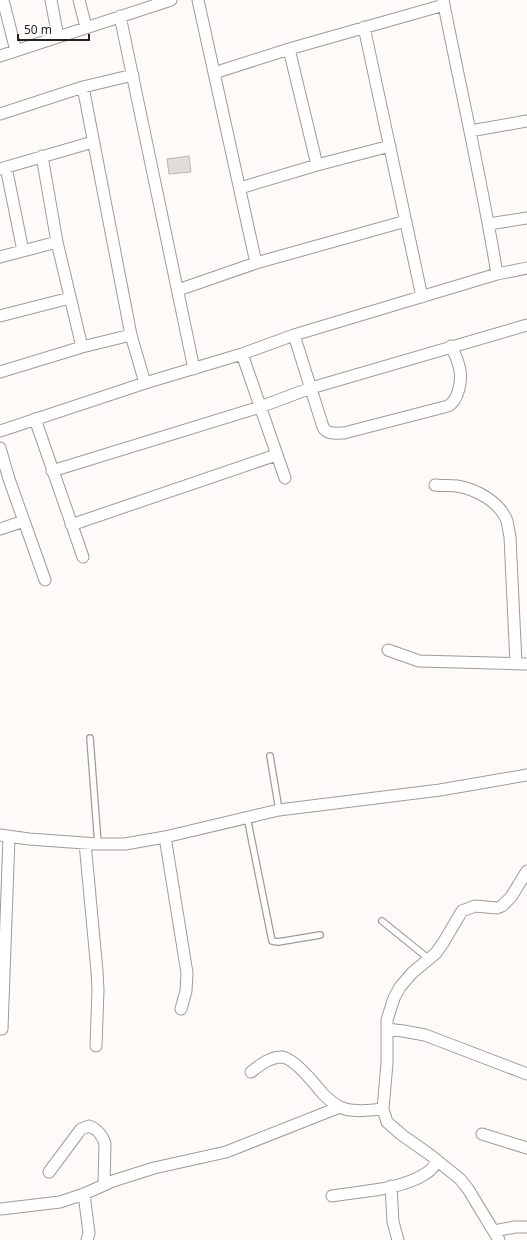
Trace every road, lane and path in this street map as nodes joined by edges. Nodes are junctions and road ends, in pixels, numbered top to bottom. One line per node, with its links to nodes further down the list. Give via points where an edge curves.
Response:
1 (3, 0): 12 (street)
2 (51, 0): 10 (street)
3 (79, 0): 8 (street)
4 (169, 0): 7 (street)
5 (198, 0): 14 (street)
6 (443, 3): 9 (street); 19 (street)
7 (120, 16): 8 (street); 15 (street)
8 (86, 27): 10 (street)
9 (364, 27): 11 (street); 21 (street)
10 (58, 37): 12 (street)
11 (289, 49): 14 (street); 23 (street)
12 (16, 51): 13 (street)
13 (0, 56)
14 (214, 73): 25 (street)
15 (133, 75): 16 (street); 35 (street)
16 (83, 87): 17 (street); 20 (street)
17 (0, 114)
18 (527, 121): 19 (street)
19 (470, 131): 28 (street)
20 (93, 142): 22 (street); 41 (street)
21 (390, 146): 23 (street); 27 (street)
22 (42, 156): 24 (street); 29 (street)
23 (317, 165): 25 (street)
24 (3, 168): 30 (street)
25 (240, 188): 32 (street)
26 (527, 218): 28 (street)
27 (406, 221): 32 (street); 36 (street)
28 (489, 224): 34 (street)
29 (57, 242): 30 (street); 37 (street)
30 (23, 251): 31 (street)
31 (0, 257)
32 (256, 263): 35 (street)
33 (527, 268): 34 (street)
34 (496, 274): 36 (street)
35 (178, 290): 45 (street)
36 (422, 297): 40 (street)
37 (70, 298): 38 (street); 43 (street)
38 (0, 316)
39 (527, 325): 42 (street)
40 (294, 335): 44 (street); 48 (street)
41 (132, 336): 43 (street); 47 (street)
42 (451, 346): 48 (street); 48 (street, via 458,362 460,376 455,400 448,406 344,432 330,433 323,427)
43 (82, 348): 46 (street)
44 (242, 354): 45 (street); 49 (street)
45 (194, 369): 47 (street)
46 (0, 372)
47 (145, 383): 50 (street)
48 (311, 388): 49 (street)
49 (260, 407): 53 (street); 54 (street)
50 (35, 419): 51 (street); 54 (street)
51 (0, 431)
52 (0, 448): 56 (street)
53 (276, 455): 55 (street); 59 (street)
54 (52, 471): 59 (street)
55 (285, 478)
56 (5, 481): 58 (street)
57 (435, 485): 64 (street, via 456,486 476,492 499,508 506,520 510,537)
58 (24, 521): 60 (street); 62 (street)
59 (71, 524): 61 (street)
60 (0, 529)
61 (82, 557)
62 (45, 580)
63 (388, 650): 64 (street, via 419,661)
64 (522, 664)
65 (90, 738): 73 (lane)
66 (270, 756): 68 (lane)
67 (527, 775): 68 (street, via 440,790)
68 (279, 810): 69 (street)
69 (247, 817): 71 (street); 76 (lane, via 272,941)
70 (4, 836): 72 (street); 79 (street)
71 (165, 837): 73 (street, via 125,844); 78 (street, via 187,973)
72 (85, 843): 73 (street); 81 (street, via 97,971)
73 (98, 844)
74 (527, 871): 77 (street, via 502,906 475,906 462,911 444,943)
75 (382, 921): 77 (lane)
76 (320, 935)
77 (429, 958): 80 (street, via 400,987 387,1020)
78 (181, 1010)
79 (2, 1029)
80 (387, 1029): 83 (street, via 425,1035); 85 (street)
81 (96, 1046)
82 (251, 1072): 84 (street, via 267,1061 283,1057 290,1060)
83 (527, 1074)
84 (340, 1107): 85 (street, via 356,1110); 90 (street, via 226,1152 154,1168)
85 (383, 1109): 88 (street, via 387,1122)
86 (482, 1134): 87 (street)
87 (527, 1148)
88 (438, 1161): 91 (street, via 426,1174); 96 (street, via 468,1189)
89 (49, 1172): 90 (street, via 81,1129 89,1126 104,1139)
90 (104, 1186): 92 (street)
91 (391, 1186): 93 (street); 98 (street, via 393,1222)
92 (84, 1194): 94 (street, via 60,1202); 97 (street)
93 (332, 1196)
94 (1, 1209)
95 (527, 1227): 96 (street, via 515,1227)
96 (497, 1236)
97 (88, 1240)
98 (398, 1240)

